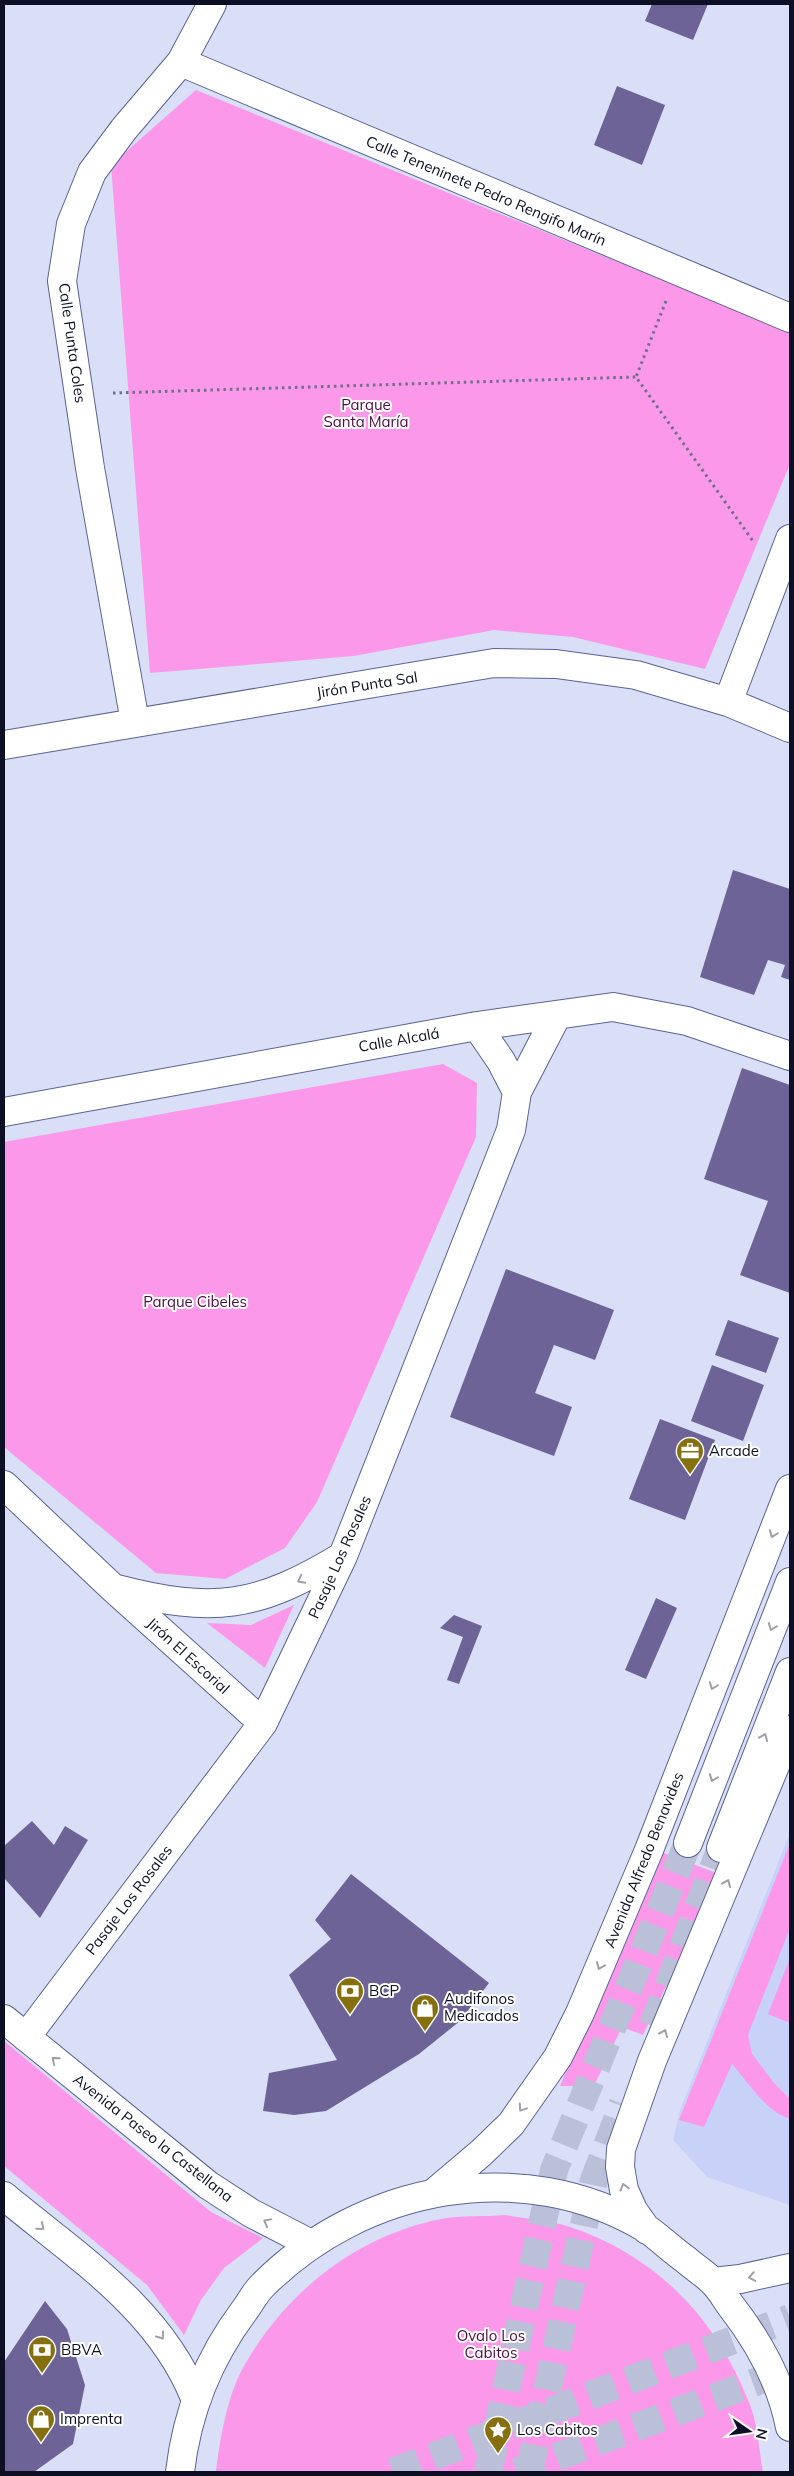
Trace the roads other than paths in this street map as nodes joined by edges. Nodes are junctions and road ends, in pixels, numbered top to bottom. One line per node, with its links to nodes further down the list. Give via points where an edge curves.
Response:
1 (212, 4): 2 (street, Calle Punta Coles)
2 (181, 62): 3 (street, Calle Teneninete Pedro Rengifo Marín); 6 (street, Calle Punta Coles, via 124,128 92,172 71,224 62,281 90,468)
3 (790, 318)
4 (790, 539): 5 (street)
5 (728, 702): 6 (street, Jirón Punta Sal, via 636,675 556,664 494,663); 7 (street, Jirón Punta Sal)
6 (135, 722): 8 (street, Jirón Punta Sal)
7 (790, 728)
8 (4, 745)
9 (556, 1014): 10 (street, Calle Alcalá); 11 (street, Calle Alcalá, via 613,1007 687,1021); 12 (street, Pasaje Los Rosales)
10 (477, 1026): 12 (street); 13 (street, Calle Alcalá)
11 (790, 1056)
12 (517, 1092): 16 (street, Pasaje Los Rosales, via 511,1130)
13 (4, 1112)
14 (4, 1485): 18 (street, Jirón El Escorial)
15 (790, 1489): 26 (street, Avenida Alfredo Benavides, one-way to 26, via 649,1850 558,2057 511,2124)
16 (343, 1556): 18 (street, Jirón El Escorial, one-way to 18, via 300,1581 238,1602 190,1604); 20 (street, Pasaje Los Rosales)
17 (790, 1582): 22 (street, one-way to 22)
18 (113, 1588): 20 (street, Jirón El Escorial)
19 (790, 1672): 23 (street, one-way to 19)
20 (263, 1723): 25 (street, Pasaje Los Rosales)
21 (790, 1730): 28 (street, one-way to 21, via 624,2190 621,2149 652,2061)
22 (688, 1843)
23 (721, 1848)
24 (4, 2019): 25 (street, Avenida Paseo la Castellana)
25 (26, 2037): 29 (street, Avenida Paseo la Castellana, one-way to 25, via 251,2213 208,2185)
26 (435, 2192): 28 (street, via 490,2187 545,2192 598,2206); 29 (street, via 370,2211)
27 (4, 2196): 32 (street, one-way to 32, via 135,2305 173,2352)
28 (647, 2230): 31 (street)
29 (311, 2244): 32 (street, via 262,2287 223,2339)
30 (790, 2268): 31 (street, one-way to 31)
31 (713, 2282): 33 (street, via 756,2338 786,2403)
32 (195, 2398): 34 (street)
33 (790, 2427)
34 (180, 2472)

